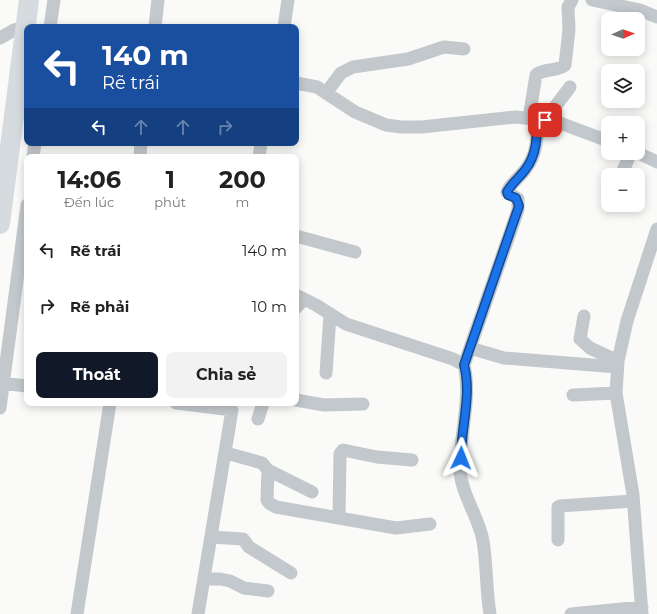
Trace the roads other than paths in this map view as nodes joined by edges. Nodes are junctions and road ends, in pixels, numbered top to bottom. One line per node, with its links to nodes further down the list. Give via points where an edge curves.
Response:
1 (29, 0): 9 (highway)
2 (54, 0): 10 (street)
3 (158, 0): 11 (street)
4 (288, 0): 12 (street)
5 (572, 0): 20 (street, via 568,7 569,30 564,65 536,75)
6 (592, 0): 7 (street)
7 (614, 2): 8 (street)
8 (657, 17)
9 (25, 24)
10 (50, 24)
11 (155, 24)
12 (284, 24)
13 (24, 27): 15 (street)
14 (24, 34): 24 (highway)
15 (0, 38)
16 (464, 49): 19 (street, via 444,47 408,59 353,67 341,73)
17 (299, 84): 19 (street, via 317,87)
18 (570, 88): 20 (street)
19 (326, 93): 20 (street, via 355,112 386,125 401,127 516,117)
20 (537, 119): 21 (street); 33 (street, via 538,143 526,169 507,192 518,199 518,210)
21 (601, 139)
22 (645, 156): 23 (street)
23 (657, 162)
24 (2, 185): 25 (highway)
25 (0, 224)
26 (24, 226): 37 (street)
27 (657, 229): 34 (street, via 627,321)
28 (299, 237): 29 (street)
29 (355, 252)
30 (299, 300): 31 (street)
31 (330, 315): 35 (street, via 358,329 453,359); 36 (street)
32 (584, 316): 34 (street, via 580,339)
33 (470, 348): 34 (street, via 504,358); 35 (street)
34 (617, 364): 39 (street)
35 (464, 365): 63 (street, via 468,387 460,473 483,541)
36 (326, 372)
37 (2, 383): 38 (street); 46 (street)
38 (24, 386)
39 (616, 393): 40 (street); 52 (street)
40 (573, 395)
41 (299, 401): 42 (street, via 324,405)
42 (363, 404)
43 (110, 406): 61 (street)
44 (233, 406): 48 (street)
45 (262, 406): 47 (street)
46 (0, 408)
47 (258, 419)
48 (226, 453): 50 (street, via 262,463); 55 (street)
49 (412, 460): 53 (street, via 377,457 343,450 340,454)
50 (268, 470): 51 (street); 53 (street, via 269,503 276,507)
51 (312, 492)
52 (633, 502): 56 (street, via 558,507); 60 (street)
53 (339, 518): 54 (street, via 396,528)
54 (430, 524)
55 (211, 537): 57 (street, via 243,540 249,547); 58 (street)
56 (558, 540)
57 (291, 573)
58 (204, 579): 59 (street, via 220,579 244,588); 62 (street)
59 (268, 591)
60 (642, 610): 64 (street)
61 (77, 614)
62 (198, 614)
63 (490, 614)
64 (571, 614)

